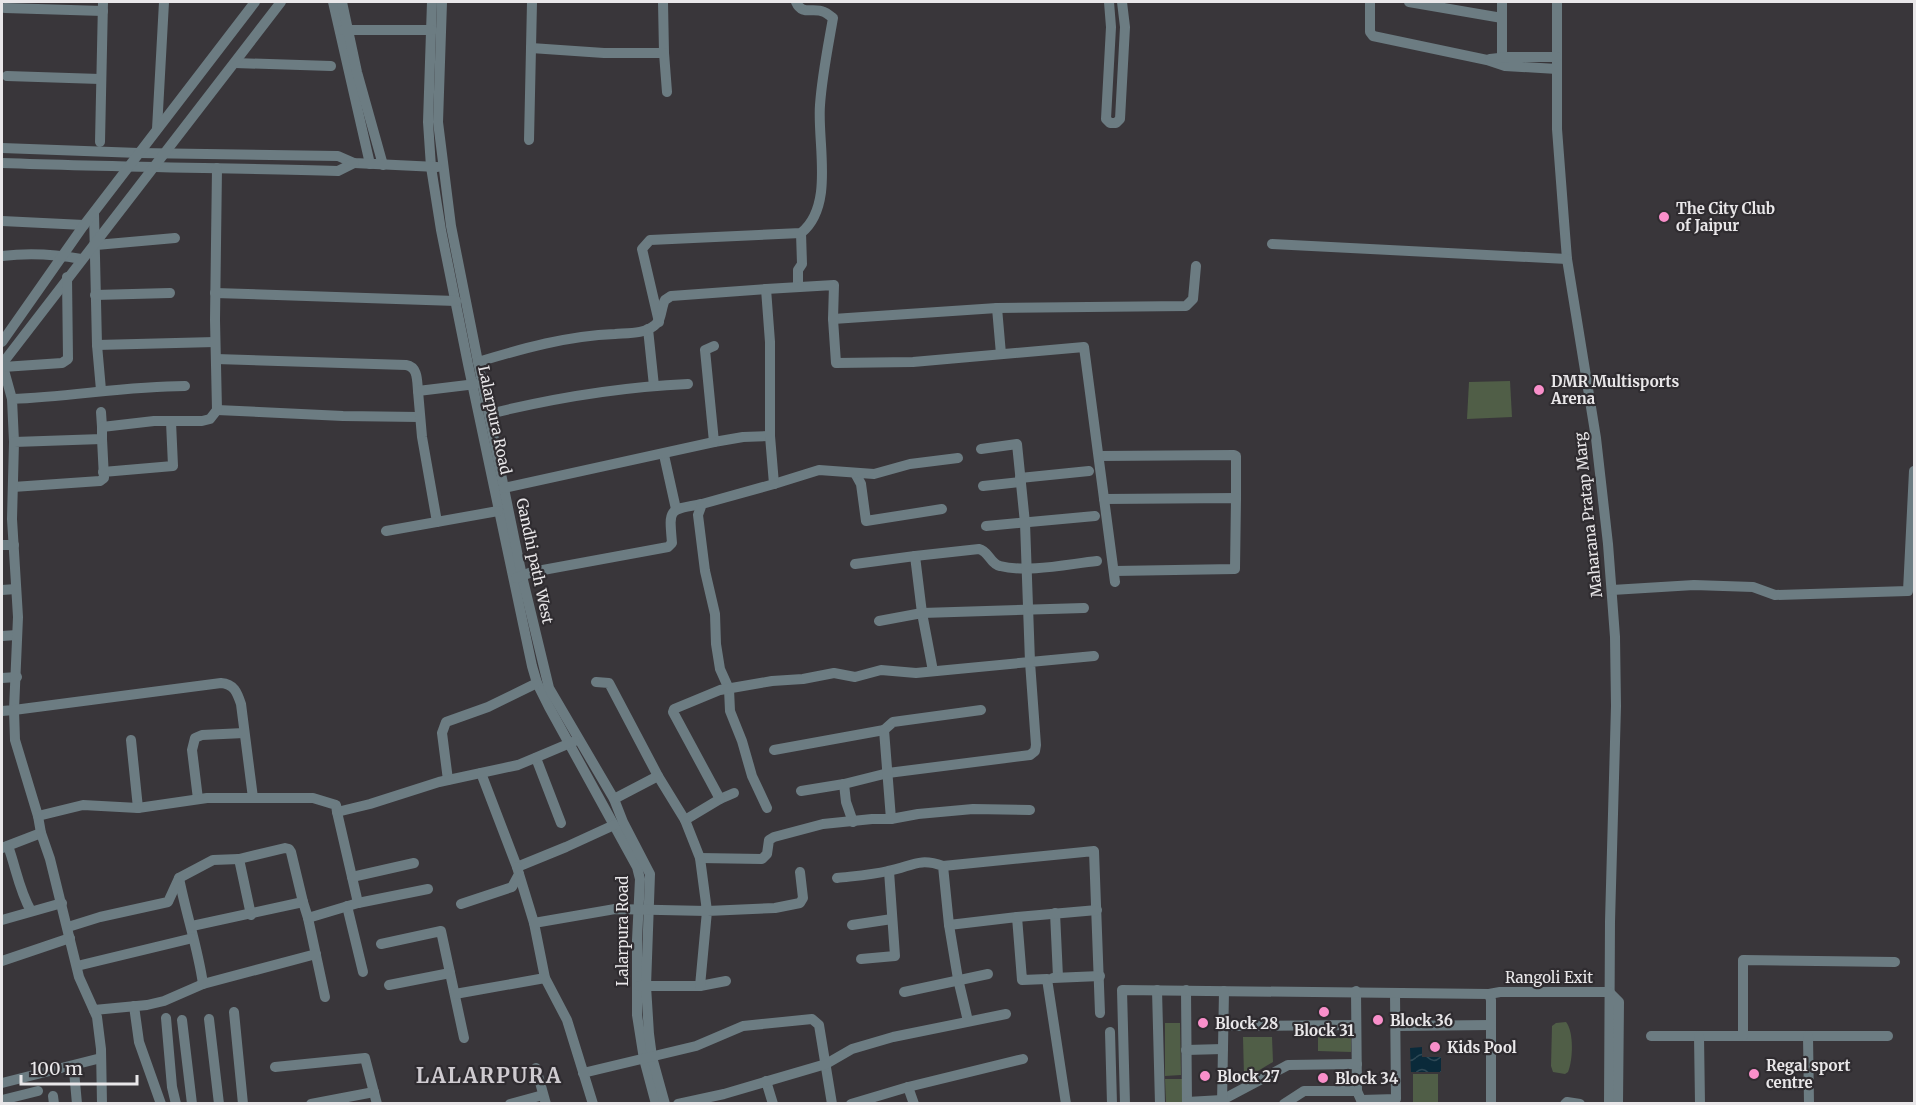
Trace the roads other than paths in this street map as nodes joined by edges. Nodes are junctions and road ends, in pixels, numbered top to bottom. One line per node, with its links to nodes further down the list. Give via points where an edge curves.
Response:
1 (164, 2): 32 (street)
2 (255, 2): 32 (street)
3 (281, 2): 26 (street)
4 (333, 2): 20 (street)
5 (342, 2): 20 (street)
6 (432, 2): 21 (street, Lalarpura Road)
7 (442, 2): 42 (street, Gandhi path West, via 438,122)
8 (532, 2): 22 (street)
9 (663, 2): 23 (street)
10 (796, 2): 50 (street, via 805,11 823,11 833,18 820,106 822,193 810,226)
11 (1109, 2): 12 (street, via 1112,27 1106,119 1116,123 1120,119 1125,27)
12 (1122, 2)
13 (1370, 2): 25 (street, via 1373,36)
14 (1409, 2): 19 (street)
15 (1502, 2): 19 (street)
16 (1557, 2): 27 (street, Maharana Pratap Marg)
17 (103, 6): 18 (street); 30 (street)
18 (5, 8)
19 (1502, 18): 24 (street)
20 (344, 30): 21 (street); 40 (street); 41 (street)
21 (432, 30): 43 (street, Lalarpura Road, via 428,122)
22 (531, 48): 23 (street); 33 (street)
23 (664, 53): 31 (street)
24 (1502, 58): 25 (street); 27 (street)
25 (1487, 60): 27 (street, via 1505,66)
26 (235, 63): 28 (street); 37 (street)
27 (1557, 63): 57 (street, Maharana Pratap Marg, via 1557,129)
28 (331, 66)
29 (7, 76): 30 (street)
30 (100, 79): 34 (street)
31 (667, 92)
32 (157, 129): 36 (street)
33 (529, 140)
34 (100, 142)
35 (2, 148): 36 (street)
36 (139, 153): 37 (street); 44 (street)
37 (163, 153): 39 (street, via 338,156); 45 (street)
38 (2, 163): 44 (street)
39 (354, 163): 40 (street); 46 (street, via 338,171)
40 (370, 164): 41 (street)
41 (382, 165): 43 (street)
42 (443, 166): 43 (street); 77 (street, Gandhi path West)
43 (431, 167): 65 (street, Lalarpura Road)
44 (129, 168): 45 (street); 47 (street)
45 (151, 168): 46 (street); 52 (street)
46 (217, 168): 63 (street)
47 (94, 213): 49 (street); 52 (street)
48 (2, 221): 49 (street)
49 (84, 225): 55 (street)
50 (801, 233): 60 (street); 68 (street, via 650,240 642,249)
51 (176, 237): 52 (street)
52 (96, 243): 56 (street); 64 (street)
53 (1272, 244): 57 (street)
54 (2, 256): 55 (street)
55 (62, 256): 56 (street); 70 (street)
56 (81, 259): 59 (street)
57 (1567, 259): 128 (street, Maharana Pratap Marg, via 1596,438)
58 (1196, 266): 66 (street, via 1192,299 1186,306)
59 (67, 277): 76 (street); 76 (street, via 68,359 62,363)
60 (798, 287): 61 (street); 67 (street, via 834,285)
61 (766, 289): 68 (street, via 671,296 662,305); 91 (street)
62 (170, 293): 64 (street)
63 (215, 293): 65 (street); 71 (street)
64 (95, 295): 72 (street)
65 (456, 301): 78 (street, Lalarpura Road)
66 (997, 308): 67 (street); 74 (street)
67 (833, 319): 74 (street, via 836,363 914,362)
68 (659, 322): 69 (street)
69 (648, 329): 77 (street, via 583,335); 81 (street)
70 (2, 342)
71 (215, 342): 72 (street); 75 (street)
72 (97, 345): 82 (street)
73 (714, 346): 94 (street, via 705,350)
74 (1001, 354): 97 (street, via 1084,347)
75 (216, 359): 83 (street, via 406,364 415,369); 85 (street)
76 (3, 362): 84 (street)
77 (478, 362): 78 (street, Gandhi path West)
78 (477, 383): 83 (street); 87 (street, Gandhi path West); 113 (street, Lalarpura Road)
79 (688, 384): 81 (street)
80 (185, 386): 82 (street)
81 (654, 386): 87 (street, via 537,402)
82 (100, 390): 84 (street)
83 (418, 391): 88 (street)
84 (12, 399): 93 (street)
85 (217, 410): 88 (street); 89 (street, via 210,419)
86 (101, 412): 90 (street)
87 (489, 414): 107 (street, Gandhi path West)
88 (419, 417): 115 (street)
89 (171, 422): 90 (street); 101 (street, via 179,466)
90 (102, 426): 92 (street)
91 (770, 436): 94 (street); 104 (street)
92 (102, 439): 93 (street); 101 (street)
93 (14, 442): 106 (street)
94 (714, 442): 96 (street)
95 (981, 448): 103 (street, via 1017,444)
96 (663, 455): 107 (street); 111 (street)
97 (1099, 456): 108 (street, via 1234,455); 109 (street)
98 (958, 459): 102 (street)
99 (1089, 471): 103 (street)
100 (1914, 471): 128 (street, via 1908,591 1775,595 1753,587 1694,585)
101 (103, 472): 106 (street, via 100,481)
102 (855, 474): 104 (street, via 819,470); 112 (street, via 861,484 866,521)
103 (1021, 480): 105 (street); 116 (street)
104 (774, 484): 110 (street)
105 (983, 486)
106 (13, 487): 120 (street)
107 (504, 488): 125 (street, Gandhi path West)
108 (1236, 498): 109 (street); 109 (street, via 1235,569 1114,577)
109 (1104, 500)
110 (702, 504): 111 (street); 142 (street, via 698,515 705,570 715,614 720,669)
111 (676, 509): 125 (street, via 670,518 672,543 668,547)
112 (942, 509)
113 (498, 511): 115 (street); 125 (street, Lalarpura Road)
114 (1095, 516): 116 (street)
115 (438, 522): 118 (street)
116 (1025, 523): 117 (street); 124 (street)
117 (986, 526)
118 (387, 531)
119 (2, 545): 120 (street)
120 (14, 545): 126 (street)
121 (915, 556): 123 (street); 124 (street, via 979,549 1000,566); 131 (street)
122 (1097, 561): 124 (street)
123 (855, 564)
124 (1028, 568): 130 (street)
125 (517, 578): 141 (street, Lalarpura Road); 149 (street, Gandhi path West, via 549,688)
126 (16, 589): 127 (street); 133 (street)
127 (2, 590)
128 (1612, 590): 229 (street, Maharana Pratap Marg, via 1616,706)
129 (1084, 608): 130 (street)
130 (1029, 610): 131 (street); 136 (street)
131 (922, 613): 132 (street); 137 (street)
132 (879, 621)
133 (17, 634): 134 (street); 138 (street)
134 (2, 636)
135 (1094, 656): 136 (street)
136 (1030, 662): 137 (street); 153 (street, via 1036,746 1033,753)
137 (933, 671): 142 (street, via 881,670 855,676 834,673)
138 (17, 677): 139 (street); 143 (street)
139 (2, 678)
140 (596, 682): 154 (street, via 609,683)
141 (537, 683): 149 (street, Lalarpura Road); 155 (street, via 446,722 442,733)
142 (729, 689): 161 (street, via 699,698 673,712); 164 (street, via 730,711)
143 (14, 710): 145 (street); 147 (street, via 220,682 237,691); 167 (street, via 15,741)
144 (981, 710): 146 (street, via 892,722)
145 (2, 711)
146 (885, 730): 150 (street); 153 (street)
147 (244, 733): 159 (street); 160 (street, via 195,738 192,750)
148 (131, 740): 163 (street)
149 (574, 742): 151 (street); 162 (street, Gandhi path West); 172 (street, Lalarpura Road)
150 (774, 750)
151 (536, 758): 152 (street); 171 (street)
152 (481, 773): 155 (street); 179 (street)
153 (888, 773): 156 (street); 168 (street)
154 (658, 776): 162 (street); 169 (street)
155 (448, 780): 166 (street)
156 (844, 784): 157 (street); 170 (street)
157 (801, 791)
158 (734, 793): 161 (street)
159 (253, 798): 160 (street); 166 (street, via 313,798 336,805)
160 (198, 799): 163 (street)
161 (720, 799): 169 (street)
162 (614, 800): 190 (street, Gandhi path West, via 650,874)
163 (138, 808): 167 (street, via 83,805)
164 (767, 808)
165 (1030, 810): 168 (street, via 973,809)
166 (337, 812): 182 (street)
167 (38, 816): 173 (street)
168 (891, 819): 170 (street)
169 (685, 820): 175 (street)
170 (853, 822): 175 (street, via 823,824 774,837 762,859)
171 (561, 823)
172 (614, 825): 179 (street); 190 (street, Lalarpura Road, via 637,867)
173 (40, 833): 174 (street); 187 (street)
174 (5, 847): 192 (street)
175 (700, 858): 193 (street)
176 (239, 859): 183 (street, via 213,860); 186 (street, via 289,849); 195 (street)
177 (414, 863): 182 (street)
178 (943, 866): 180 (street, via 930,861); 191 (street, via 1094,851); 202 (street)
179 (518, 870): 189 (street, via 512,887); 200 (street)
180 (888, 871): 184 (street); 198 (street)
181 (800, 872): 193 (street, via 800,903)
182 (352, 877): 188 (street)
183 (179, 878): 203 (street, via 168,902); 204 (street)
184 (837, 878)
185 (428, 889): 188 (street)
186 (303, 902): 195 (street); 197 (street)
187 (62, 903): 192 (street); 203 (street)
188 (353, 904): 197 (street); 212 (street)
189 (461, 904)
190 (644, 909): 193 (street); 200 (street, via 615,909); 222 (street, Gandhi path West)
191 (1096, 910): 194 (street); 215 (street)
192 (30, 911): 199 (street)
193 (707, 911): 223 (street)
194 (1055, 913): 196 (street); 217 (street)
195 (251, 915): 204 (street)
196 (1017, 917): 202 (street); 217 (street, via 1022,980)
197 (308, 918): 207 (street)
198 (892, 919): 201 (street); 209 (street, via 896,956)
199 (2, 920)
200 (534, 923): 216 (street)
201 (852, 925)
202 (949, 925): 218 (street)
203 (68, 927): 205 (street)
204 (193, 932): 211 (street); 220 (street)
205 (70, 938): 208 (street); 211 (street)
206 (381, 944): 213 (street, via 441,931)
207 (316, 954): 220 (street); 233 (street)
208 (2, 958)
209 (861, 959)
210 (1894, 962): 250 (street, via 1743,960)
211 (77, 966): 235 (street)
212 (363, 972)
213 (450, 973): 221 (street); 231 (street)
214 (988, 974): 218 (street)
215 (1100, 976): 217 (street); 237 (street)
216 (545, 978): 231 (street); 264 (street, via 567,1020)
217 (1052, 978): 293 (street)
218 (958, 979): 227 (street); 242 (street)
219 (726, 981): 223 (street)
220 (202, 984): 234 (street, via 164,1001)
221 (389, 985)
222 (641, 986): 223 (street); 257 (street, Gandhi path West)
223 (700, 986)
224 (1157, 990): 225 (street, Rangoli Exit); 295 (street, Rangoli Exit, via 1122,990); 296 (street)
225 (1186, 990): 226 (street, Rangoli Exit); 255 (street)
226 (1224, 991): 228 (street, Rangoli Exit); 245 (street)
227 (904, 992)
228 (1356, 992): 230 (street, Rangoli Exit); 243 (street)
229 (1609, 992): 232 (street, Rangoli Exit); 299 (street, Maharana Pratap Marg); 300 (street, Maharana Pratap Marg, via 1619,1002)
230 (1395, 993): 232 (street, Rangoli Exit); 246 (street)
231 (455, 994): 253 (street)
232 (1489, 994): 244 (street)
233 (325, 997)
234 (134, 1006): 235 (street); 277 (street, via 139,1042)
235 (94, 1010): 256 (street)
236 (234, 1012): 281 (street)
237 (1100, 1013)
238 (1006, 1014): 242 (street)
239 (166, 1018): 278 (street)
240 (209, 1019): 280 (street)
241 (182, 1020): 279 (street)
242 (968, 1021): 259 (street, via 852,1049)
243 (1356, 1025): 245 (street); 260 (street)
244 (1489, 1025): 246 (street); 298 (street)
245 (1223, 1026): 254 (street)
246 (1396, 1026): 268 (street, via 1396,1099 1361,1100)
247 (1110, 1032): 294 (street)
248 (1651, 1036): 249 (street)
249 (1699, 1036): 250 (street); 301 (street)
250 (1743, 1036): 251 (street)
251 (1808, 1036): 252 (street); 302 (street)
252 (1888, 1036)
253 (464, 1038)
254 (1222, 1049): 255 (street); 273 (street)
255 (1186, 1050): 274 (street)
256 (101, 1058): 266 (street); 276 (street)
257 (648, 1058): 259 (street, via 696,1046 743,1026 812,1019 819,1024); 264 (street); 286 (street); 287 (street, Gandhi path West)
258 (1023, 1059): 267 (street)
259 (826, 1064): 265 (street); 290 (street)
260 (1357, 1064): 268 (street); 273 (street, via 1288,1065)
261 (275, 1067): 270 (street, via 365,1058)
262 (536, 1068): 271 (street)
263 (74, 1071): 275 (street)
264 (583, 1074): 285 (street)
265 (766, 1081): 288 (street); 289 (street)
266 (2, 1083)
267 (908, 1087): 291 (street); 292 (street)
268 (1357, 1090): 297 (street, via 1304,1091)
269 (38, 1091): 272 (street)
270 (374, 1092): 282 (street); 283 (street)
271 (544, 1099): 284 (street)
272 (2, 1100)
273 (1222, 1102): 274 (street)
274 (1187, 1103)
275 (77, 1104)
276 (102, 1104)
277 (161, 1104)
278 (176, 1104)
279 (192, 1104)
280 (219, 1104)
281 (243, 1104)
282 (311, 1104)
283 (377, 1104)
284 (510, 1104)
285 (592, 1104)
286 (656, 1104)
287 (665, 1104)
288 (678, 1104)
289 (773, 1104)
290 (832, 1104)
291 (851, 1104)
292 (914, 1104)
293 (1066, 1104)
294 (1112, 1104)
295 (1125, 1104)
296 (1160, 1104)
297 (1284, 1104)
298 (1489, 1104)
299 (1609, 1104)
300 (1618, 1104)
301 (1700, 1104)
302 (1809, 1104)

